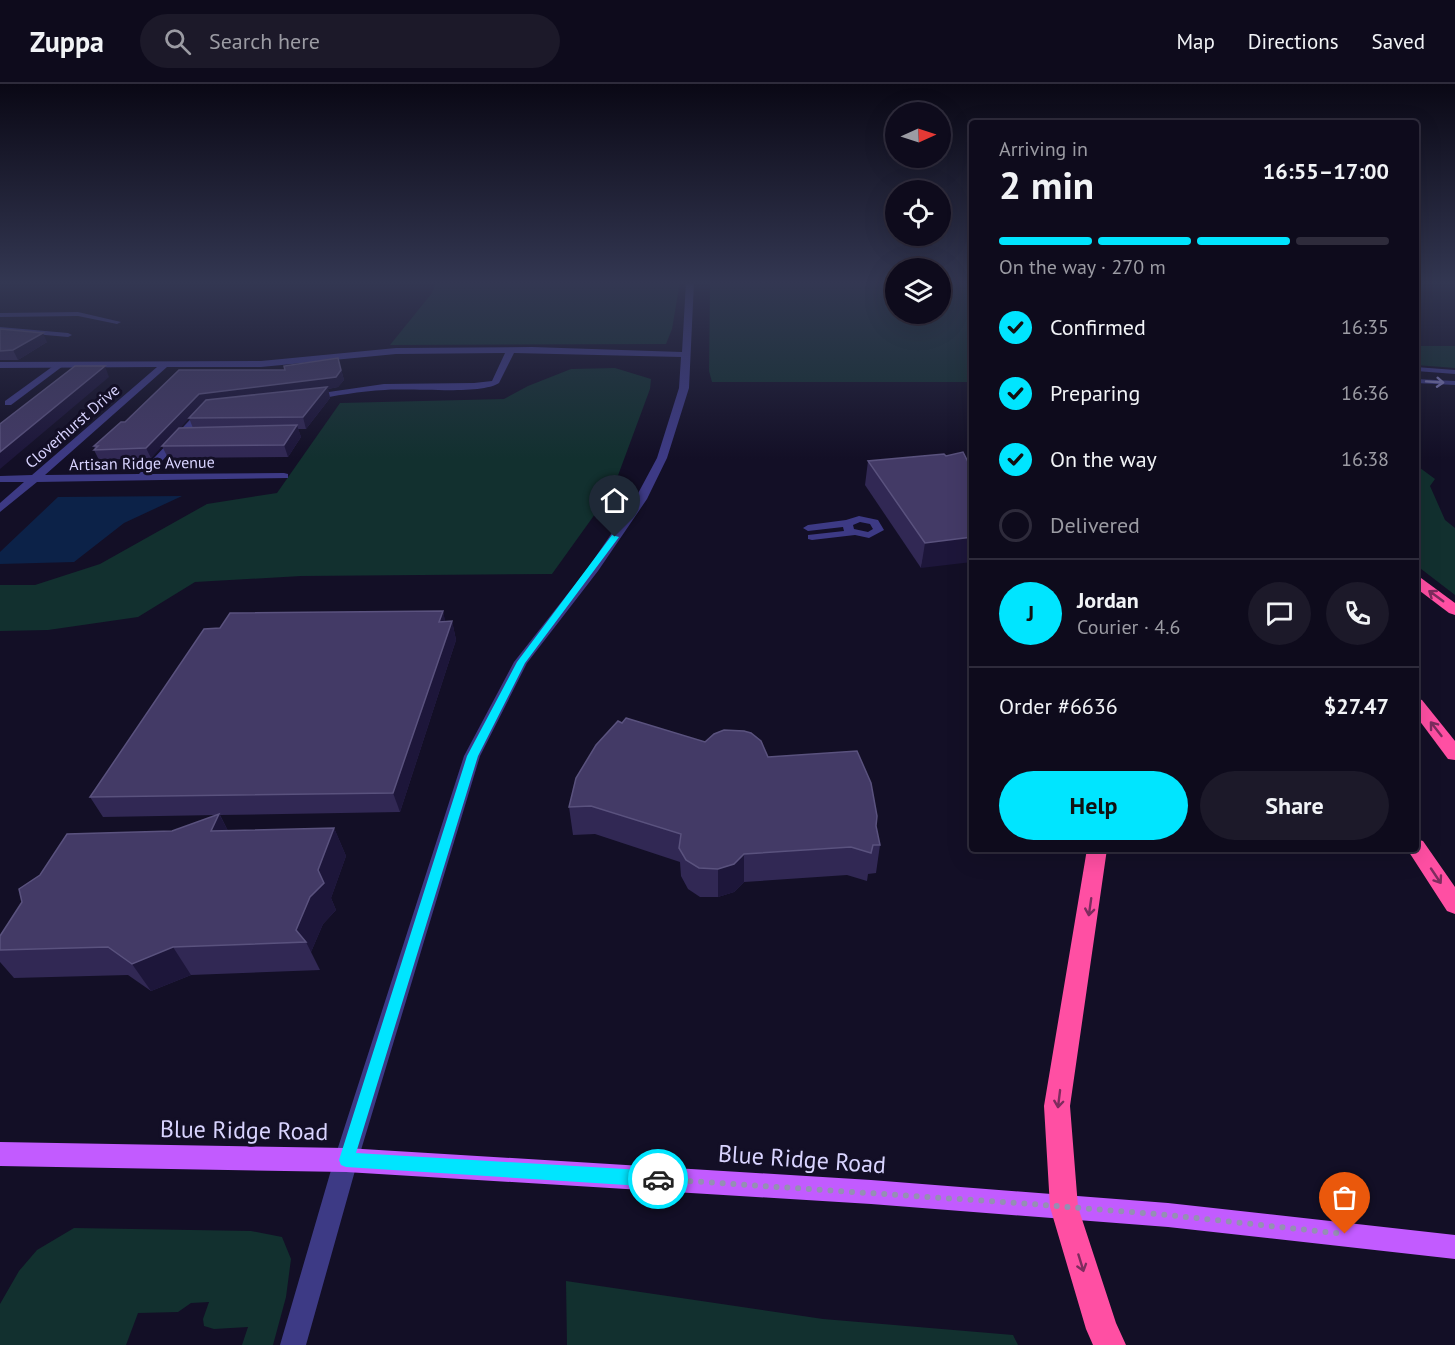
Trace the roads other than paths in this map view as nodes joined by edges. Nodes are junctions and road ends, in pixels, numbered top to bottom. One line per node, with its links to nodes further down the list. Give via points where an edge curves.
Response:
1 (687, 341): 3 (street)
2 (511, 350): 3 (street); 5 (street, via 378,352 261,364); 11 (street, via 495,383 384,387)
3 (686, 355): 31 (street, via 684,388 676,417 646,489 592,570 521,662 472,756)
4 (0, 365): 6 (street)
5 (164, 365): 6 (street); 19 (street, Cloverhurst Drive)
6 (59, 366): 12 (lane)
7 (1419, 369): 8 (lane)
8 (1455, 372)
9 (1419, 381): 10 (lane, one-way to 10)
10 (1455, 384)
11 (301, 398)
12 (9, 403)
13 (212, 407): 14 (street, via 206,408)
14 (182, 435): 15 (lane); 17 (street)
15 (194, 435)
16 (284, 476): 17 (street, Artisan Ridge Avenue)
17 (142, 477): 19 (street, Artisan Ridge Avenue)
18 (0, 479): 19 (street, Artisan Ridge Avenue)
19 (34, 479): 20 (street, Cloverhurst Drive)
20 (0, 508)
21 (850, 528): 22 (lane)
22 (810, 533)
23 (1419, 583): 24 (highway, one-way to 23)
24 (1455, 610)
25 (1419, 708): 26 (highway, one-way to 25)
26 (1455, 753)
27 (1419, 851): 29 (highway, one-way to 29)
28 (1097, 852): 32 (highway, one-way to 32, via 1057,1106)
29 (1455, 905)
30 (0, 1154): 31 (main road, Blue Ridge Road)
31 (346, 1160): 32 (main road, Blue Ridge Road); 34 (street)
32 (1064, 1207): 33 (main road, Blue Ridge Road); 35 (highway, one-way to 35)
33 (1455, 1247)
34 (293, 1345)
35 (1110, 1345)

